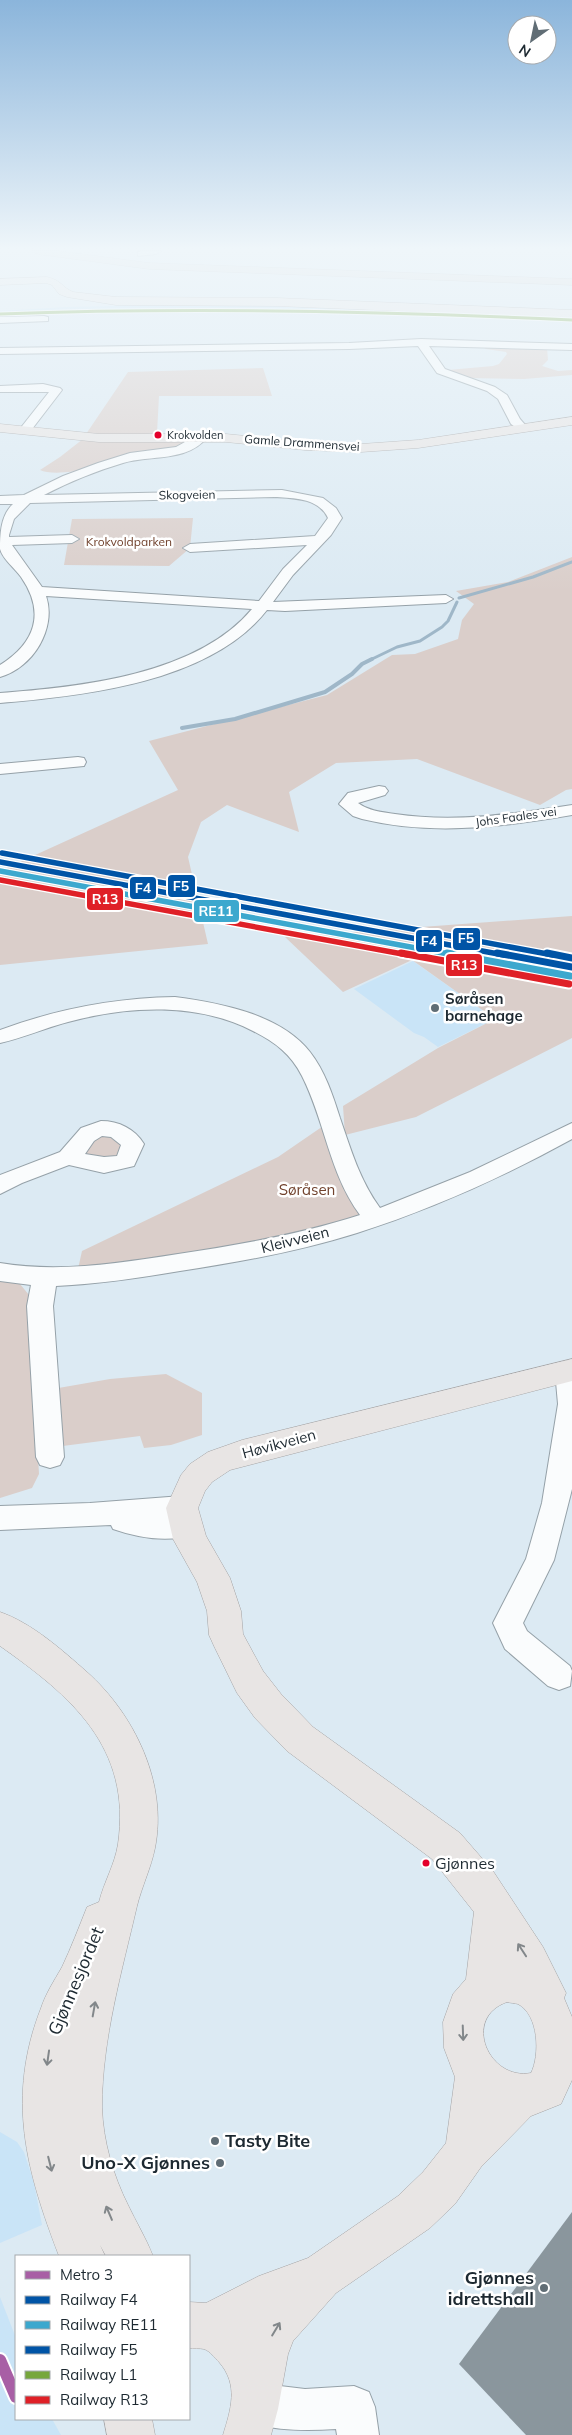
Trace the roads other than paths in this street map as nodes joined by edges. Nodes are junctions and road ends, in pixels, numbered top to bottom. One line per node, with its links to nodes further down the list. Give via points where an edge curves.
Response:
1 (437, 365): 4 (street, via 441,371 503,396 515,422)
2 (4, 385): 6 (street, via 56,390)
3 (572, 421): 4 (main road, Gamle Drammensvei)
4 (521, 427): 7 (main road, Gamle Drammensvei, via 432,442 369,448)
5 (0, 428): 6 (main road, Gamle Drammensvei)
6 (25, 430): 7 (main road, Gamle Drammensvei, via 112,439)
7 (201, 437): 8 (street, via 188,447 131,457 93,468)
8 (29, 499): 9 (street, Skogveien); 11 (street, Skogveien, via 290,494 323,504 334,513 333,524); 13 (street, via 15,508 4,523)
9 (0, 500)
10 (72, 538): 13 (street)
11 (317, 540): 12 (street); 16 (street, Skogveien)
12 (190, 548)
13 (4, 551): 14 (street)
14 (38, 591): 16 (street); 17 (street, via 44,616 37,638 20,659)
15 (446, 599): 16 (street, via 345,605)
16 (263, 605): 18 (street, Skogveien, via 238,631 197,655 167,667 106,684)
17 (0, 672)
18 (0, 698)
19 (78, 762): 20 (street)
20 (0, 769)
21 (379, 791): 22 (street, Johs Faales vei, via 354,797 348,804 368,815 450,824 497,822)
22 (572, 810)
23 (0, 1037): 27 (street, via 63,1015 118,1006 205,1008 247,1019 268,1029 303,1057 350,1178)
24 (572, 1130): 27 (street, Kleivveien, via 470,1181)
25 (68, 1157): 26 (street, via 14,1177)
26 (0, 1186)
27 (375, 1218): 29 (street, Kleivveien, via 316,1236 248,1251 123,1271)
28 (0, 1272): 29 (street, Kleivveien)
29 (45, 1278): 31 (street, via 40,1306)
30 (570, 1371): 32 (main road, Høvikveien, via 219,1461 201,1473 192,1484); 35 (street, Høvikveien, via 571,1404 556,1503 540,1560 508,1622 516,1640)
31 (50, 1457)
32 (184, 1517): 33 (street, via 166,1528 90,1515); 37 (main road, via 200,1558 213,1578 224,1611 226,1635 250,1682 268,1706 300,1739 423,1826 446,1846 468,1869)
33 (0, 1518)
34 (0, 1627): 36 (main road, Gjønnesjordet, via 78,1688 96,1706 118,1737 136,1787 138,1815 137,1844)
35 (559, 1676)
36 (123, 1886): 43 (main road, Gjønnesjordet, one-way to 43, via 103,1917 75,1983 61,2007 47,2067 44,2116 48,2154 64,2213); 44 (main road, Gjønnesjordet, one-way to 36, via 98,2188 81,2109 94,2002)
37 (494, 1910): 38 (main road); 39 (main road, one-way to 37)
38 (483, 1990): 39 (main road, via 500,1982 527,1983); 40 (main road, one-way to 40, via 470,2005 463,2025 464,2046)
39 (562, 2013): 41 (main road, via 572,2035 572,2050 569,2064)
40 (477, 2073): 41 (main road, via 496,2089); 42 (main road)
41 (550, 2086): 42 (main road)
42 (466, 2152): 45 (main road, via 451,2175 414,2212)
43 (82, 2255)
44 (130, 2255)
45 (320, 2277): 46 (main road); 47 (main road, one-way to 45, via 265,2350 277,2325)
46 (198, 2326): 47 (main road, via 227,2337 242,2354 251,2372)
47 (254, 2416): 50 (street, via 354,2407)
48 (128, 2420): 49 (main road)
49 (131, 2435)
50 (358, 2435)

